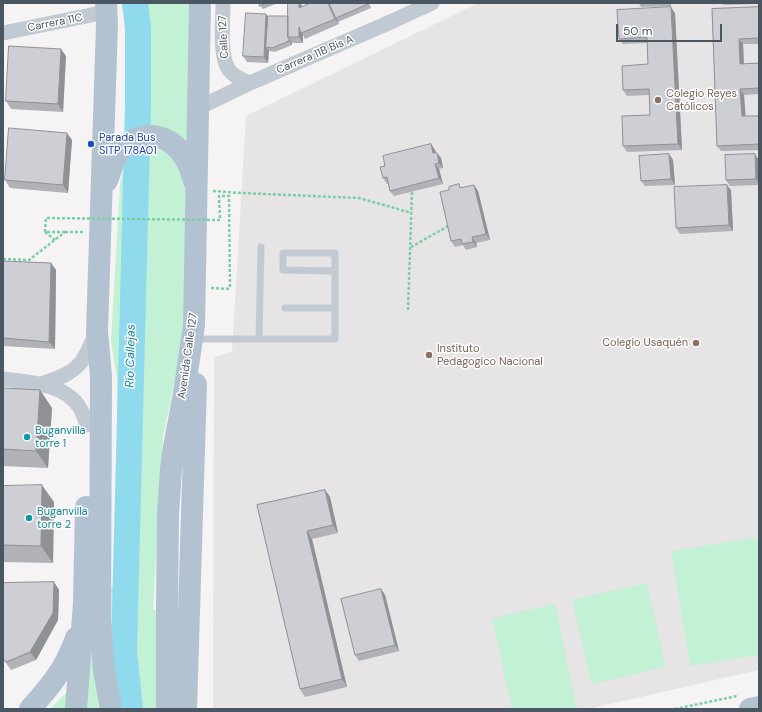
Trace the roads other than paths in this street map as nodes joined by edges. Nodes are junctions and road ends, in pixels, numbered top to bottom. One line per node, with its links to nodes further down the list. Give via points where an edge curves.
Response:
1 (200, 3): 7 (main road, Avenida Calle 127)
2 (223, 3): 6 (street, Calle 127, via 225,63 236,76)
3 (432, 3): 6 (street, Carrera 11B Bis A)
4 (106, 8): 5 (street, Carrera 11C); 9 (main road)
5 (3, 33)
6 (250, 82): 7 (street, Carrera 11B Bis A)
7 (198, 108): 8 (main road, Avenida Calle 127)
8 (196, 190): 9 (main road, via 191,171 177,147 168,140 150,136 140,137 120,150); 15 (main road, Avenida Calle 127)
9 (102, 198): 14 (main road)
10 (261, 247): 16 (lane)
11 (335, 271): 11 (lane, via 335,253 283,253 283,270); 13 (lane)
12 (285, 308): 13 (lane)
13 (335, 308): 16 (lane, via 335,339)
14 (97, 331): 18 (street, via 83,359 76,367 60,378); 19 (main road, via 88,375); 25 (main road, via 101,377 100,619 104,670)
15 (193, 334): 16 (lane); 26 (main road, Avenida Calle 127, via 171,469); 27 (main road, via 196,375 195,436)
16 (259, 339)
17 (3, 379): 18 (street)
18 (41, 384): 19 (street, via 72,397 80,408)
19 (87, 426): 20 (main road)
20 (82, 622): 23 (main road, via 62,670); 24 (main road)
21 (744, 702): 22 (main road)
22 (759, 707)
23 (30, 709)
24 (76, 709)
25 (111, 709)
26 (166, 709)
27 (186, 709)

